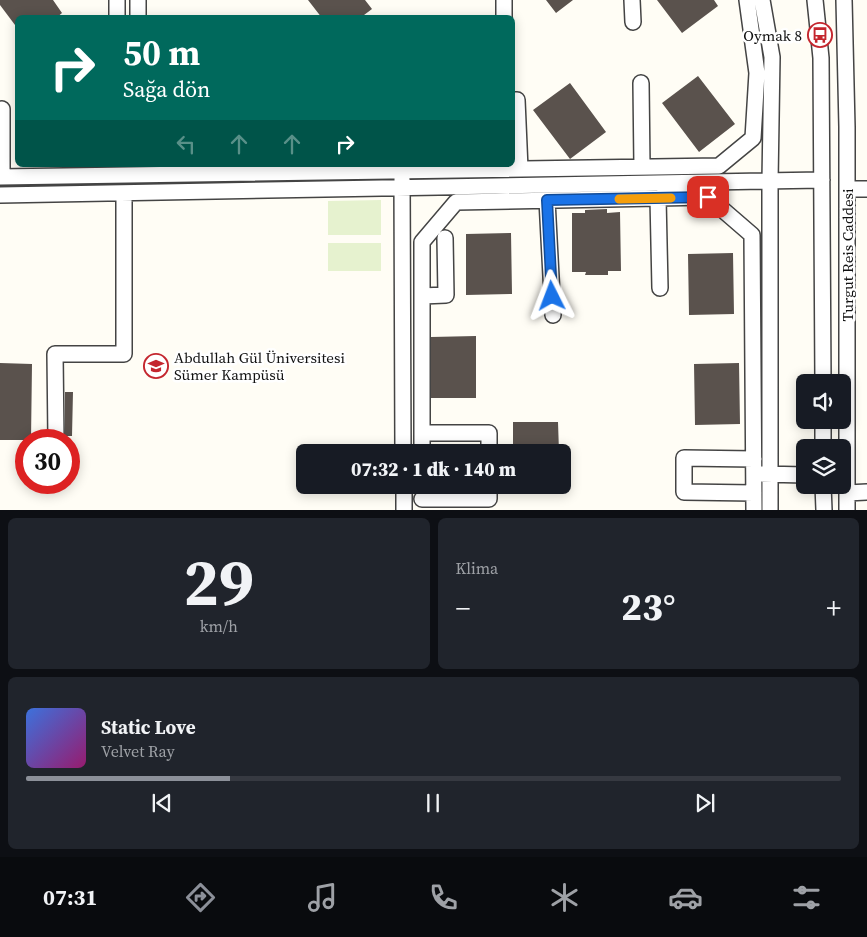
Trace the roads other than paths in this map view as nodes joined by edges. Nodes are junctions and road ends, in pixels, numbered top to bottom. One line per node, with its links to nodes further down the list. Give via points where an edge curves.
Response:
1 (117, 0): 9 (street)
2 (138, 0): 10 (street)
3 (504, 0): 11 (street)
4 (632, 0): 12 (street)
5 (747, 0): 18 (street, via 757,73 753,138 719,166)
6 (762, 0): 25 (street, via 772,56)
7 (815, 0): 24 (street, Turgut Reis Caddesi, via 821,58)
8 (844, 0): 28 (street, Turgut Reis Caddesi)
9 (117, 15)
10 (138, 15)
11 (504, 15)
12 (633, 22)
13 (641, 84): 18 (street)
14 (515, 100): 21 (street)
15 (0, 110): 23 (street)
16 (402, 167): 17 (street); 19 (street); 26 (street)
17 (486, 167): 21 (street)
18 (642, 167): 21 (street)
19 (369, 168): 20 (street)
20 (269, 169): 22 (street)
21 (520, 169)
22 (110, 170): 23 (street)
23 (1, 177)
24 (822, 180): 25 (street); 37 (street, Turgut Reis Caddesi)
25 (770, 181): 26 (street); 45 (street)
26 (402, 188): 29 (street); 41 (street)
27 (867, 189): 28 (street)
28 (846, 190): 40 (street, Turgut Reis Caddesi)
29 (124, 193): 30 (street); 38 (street, via 124,354 55,354)
30 (0, 195)
31 (658, 198): 32 (street); 34 (street); 44 (street, via 708,197 752,235)
32 (547, 200): 35 (street, via 456,202 422,242); 36 (street)
33 (446, 238): 35 (street, via 446,296)
34 (660, 288)
35 (422, 296): 39 (street)
36 (553, 315)
37 (823, 374)
38 (56, 429)
39 (422, 433): 42 (street); 43 (street, via 489,433)
40 (847, 439)
41 (404, 444)
42 (422, 444)
43 (489, 444)
44 (754, 466): 45 (street); 48 (street); 48 (street, via 684,458 684,492)
45 (770, 474): 46 (street); 57 (street)
46 (796, 475)
47 (867, 492): 49 (street)
48 (754, 493): 56 (street)
49 (851, 493)
50 (404, 494): 55 (street)
51 (490, 494): 54 (street, via 490,499)
52 (823, 494): 58 (street)
53 (847, 494): 59 (street, Turgut Reis Caddesi)
54 (422, 498)
55 (404, 510)
56 (754, 510)
57 (770, 510)
58 (824, 510)
59 (847, 510)

